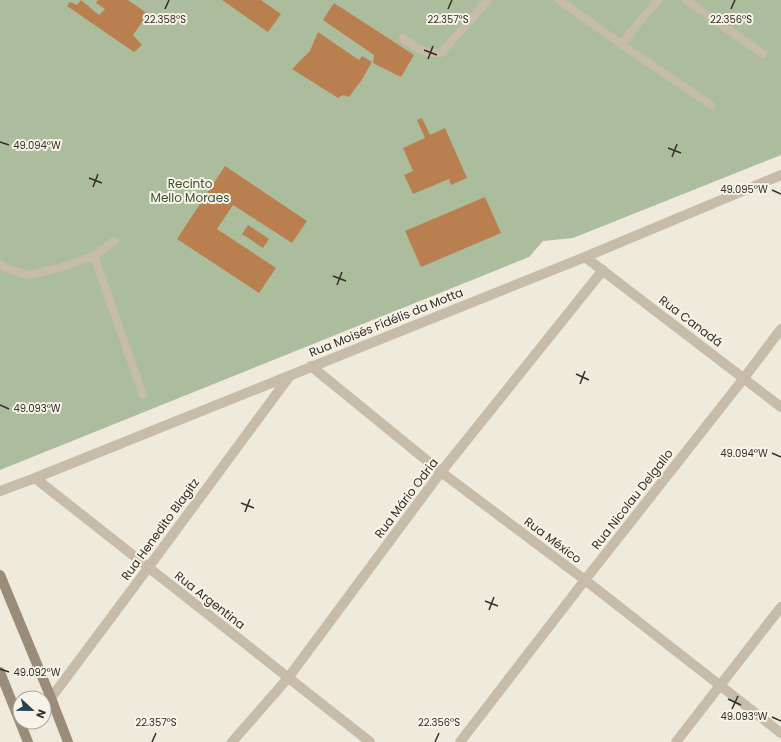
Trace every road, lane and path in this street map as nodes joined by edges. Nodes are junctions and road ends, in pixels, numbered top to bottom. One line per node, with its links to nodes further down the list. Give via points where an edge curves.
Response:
1 (488, 0): 5 (lane, via 441,53 433,54 420,50)
2 (559, 0): 6 (lane)
3 (658, 0): 6 (lane)
4 (686, 0): 7 (lane)
5 (402, 38)
6 (621, 44): 8 (lane)
7 (764, 54)
8 (711, 105)
9 (781, 175): 12 (street, Rua Moisés Fidélis da Motta)
10 (114, 241): 11 (lane)
11 (94, 256): 13 (lane, via 28,275); 19 (lane)
12 (585, 257): 14 (street, Rua Canadá); 16 (street, Rua Moisés Fidélis da Motta)
13 (0, 264)
14 (603, 270): 18 (street, Rua Canadá); 21 (street, Rua Mário Odria)
15 (781, 329): 18 (street, Rua Nicolau Delgallo)
16 (311, 366): 17 (street, Rua Moisés Fidélis da Motta); 21 (street, Rua México)
17 (290, 376): 22 (street, Rua Moisés Fidélis da Motta); 24 (street, Rua Henedito Blagitz)
18 (744, 378): 20 (street, Rua Canadá); 26 (street, Rua Nicolau Delgallo)
19 (143, 395)
20 (781, 407)
21 (441, 472): 26 (street, Rua México); 29 (street, Rua Mário Odria)
22 (35, 478): 23 (street, Rua Moisés Fidélis da Motta); 24 (street, Rua Argentina)
23 (0, 491)
24 (148, 568): 29 (street, Rua Argentina); 32 (street, Rua Henedito Blagitz)
25 (0, 575): 31 (main road)
26 (585, 580): 30 (street, Rua México); 39 (street, Rua Nicolau Delgallo)
27 (781, 607): 30 (street)
28 (0, 672): 35 (main road)
29 (288, 678): 37 (street, Rua Mário Odria); 38 (street, Rua Argentina)
30 (720, 685): 34 (street, Rua México); 40 (street)
31 (48, 690)
32 (52, 697)
33 (52, 701): 36 (main road)
34 (781, 733)
35 (28, 742)
36 (68, 742)
37 (232, 742)
38 (370, 742)
39 (460, 742)
40 (676, 742)

